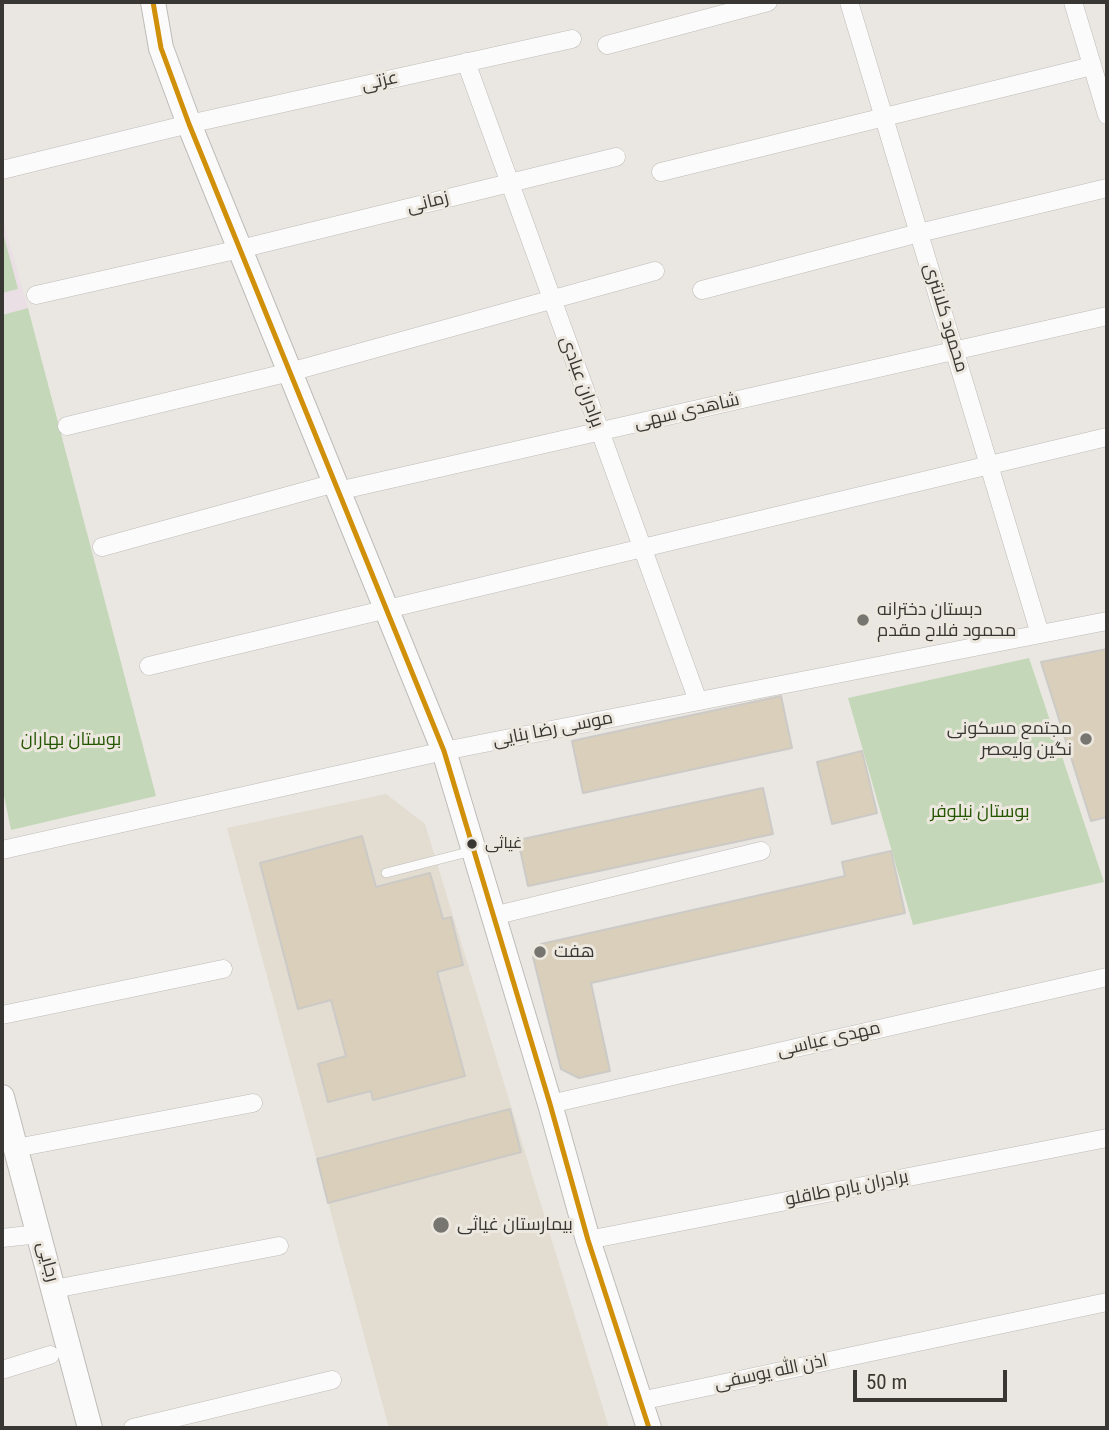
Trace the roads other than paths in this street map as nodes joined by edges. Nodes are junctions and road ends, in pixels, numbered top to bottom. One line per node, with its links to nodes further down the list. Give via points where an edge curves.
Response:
1 (153, 2): 11 (main road, via 162,48)
2 (768, 2): 6 (street)
3 (849, 2): 10 (street, محمود کلانتری)
4 (1073, 2): 8 (street)
5 (572, 39): 7 (street, عزتی)
6 (607, 45)
7 (466, 62): 11 (street, عزتی); 15 (street, برادران عبادی)
8 (1092, 66): 9 (street); 10 (street)
9 (1107, 116)
10 (885, 119): 14 (street); 17 (street, محمود کلانتری)
11 (189, 124): 13 (street, عزتی); 18 (main road)
12 (616, 157): 15 (street, زمانی)
13 (2, 170)
14 (661, 172)
15 (508, 184): 18 (street, زمانی); 22 (street, برادران عبادی)
16 (1107, 188): 17 (street)
17 (919, 233): 20 (street); 24 (street, محمود کلانتری)
18 (240, 249): 21 (street, زمانی); 25 (main road)
19 (655, 271): 22 (street)
20 (702, 290)
21 (36, 295)
22 (551, 299): 25 (street); 27 (street, برادران عبادی)
23 (1107, 316): 24 (street, شاهدی سهی)
24 (955, 351): 27 (street, شاهدی سهی); 29 (street, محمود کلانتری)
25 (290, 372): 26 (street); 30 (main road)
26 (67, 426)
27 (599, 432): 30 (street, شاهدی سهی); 32 (street, برادران عبادی)
28 (1107, 437): 29 (street)
29 (989, 465): 32 (street); 35 (street, محمود کلانتری)
30 (337, 487): 31 (street, شاهدی سهی); 33 (main road)
31 (102, 547)
32 (641, 547): 33 (street); 37 (street, برادران عبادی)
33 (385, 607): 36 (street); 38 (main road)
34 (1107, 621): 35 (street, موسی رضا بنایی)
35 (1040, 634): 37 (street, موسی رضا بنایی)
36 (149, 666)
37 (698, 701): 38 (street, موسی رضا بنایی)
38 (443, 751): 39 (street, موسی رضا بنایی); 40 (main road)
39 (2, 850)
40 (473, 850): 42 (lane); 43 (main road)
41 (761, 851): 43 (street)
42 (386, 873)
43 (494, 916): 48 (main road)
44 (223, 969): 46 (street)
45 (1107, 977): 48 (street, مهدی عباسی)
46 (2, 1015)
47 (253, 1103): 51 (street)
48 (550, 1104): 54 (main road)
49 (4, 1111): 51 (main road, رجایی)
50 (1107, 1138): 54 (street, برادران یارم طاقلو)
51 (16, 1148): 52 (main road, رجایی)
52 (39, 1234): 53 (street); 56 (main road, رجایی)
53 (2, 1238)
54 (587, 1240): 61 (main road)
55 (279, 1246): 56 (street)
56 (54, 1289): 62 (main road, رجایی)
57 (1107, 1302): 61 (street, اذن الله یوسفی)
58 (50, 1355): 59 (street)
59 (2, 1370)
60 (332, 1380): 63 (street)
61 (640, 1401): 64 (main road)
62 (90, 1428)
63 (133, 1428)
64 (649, 1428)

